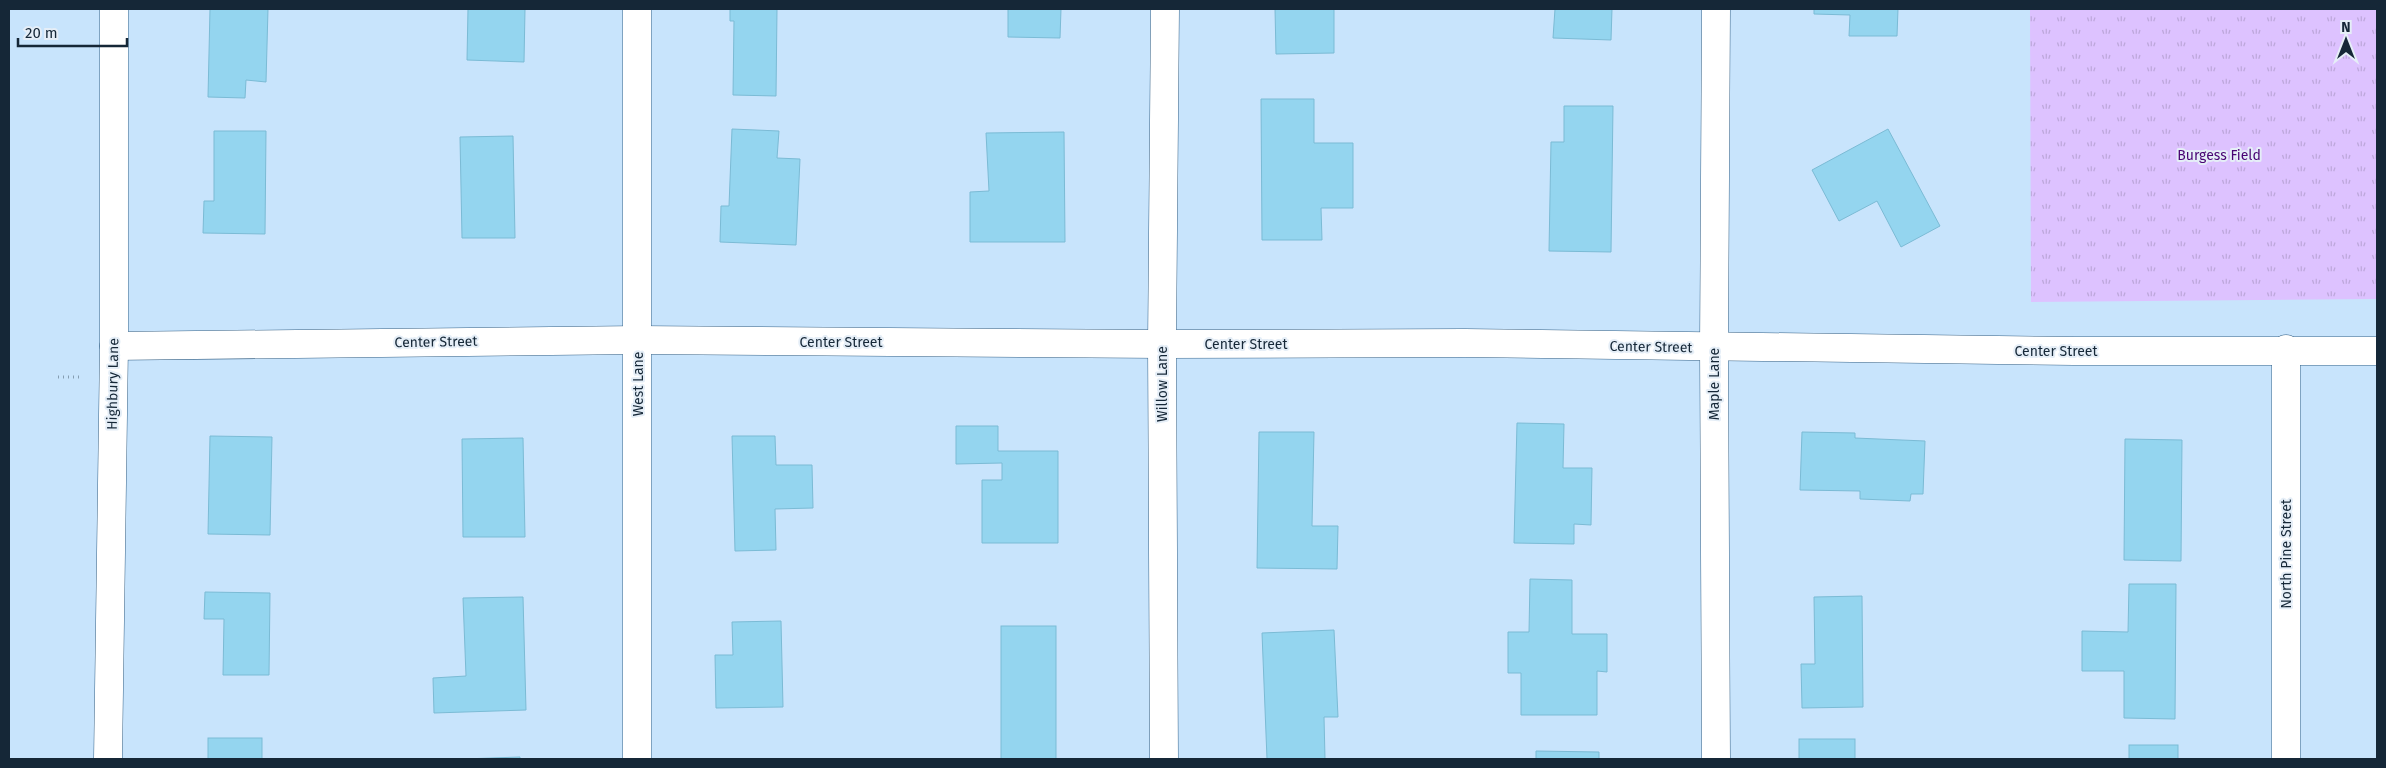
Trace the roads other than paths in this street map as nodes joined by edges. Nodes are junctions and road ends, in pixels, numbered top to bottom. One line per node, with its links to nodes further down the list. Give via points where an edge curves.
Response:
1 (114, 9): 7 (street, Highbury Lane)
2 (638, 9): 5 (street, West Lane)
3 (1166, 9): 6 (street, Willow Lane)
4 (1716, 9): 8 (street, Maple Lane)
5 (638, 340): 6 (street, Center Street); 7 (street, Center Street); 12 (street, West Lane)
6 (1162, 344): 8 (street, Center Street, via 1465,343); 13 (street, Willow Lane)
7 (114, 346): 11 (street, Highbury Lane)
8 (1714, 348): 9 (street, Center Street); 14 (street, Maple Lane)
9 (2286, 349): 10 (street, Center Street); 15 (street, North Pine Street)
10 (2377, 351)
11 (108, 759)
12 (637, 759)
13 (1164, 759)
14 (1716, 759)
15 (2286, 759)

